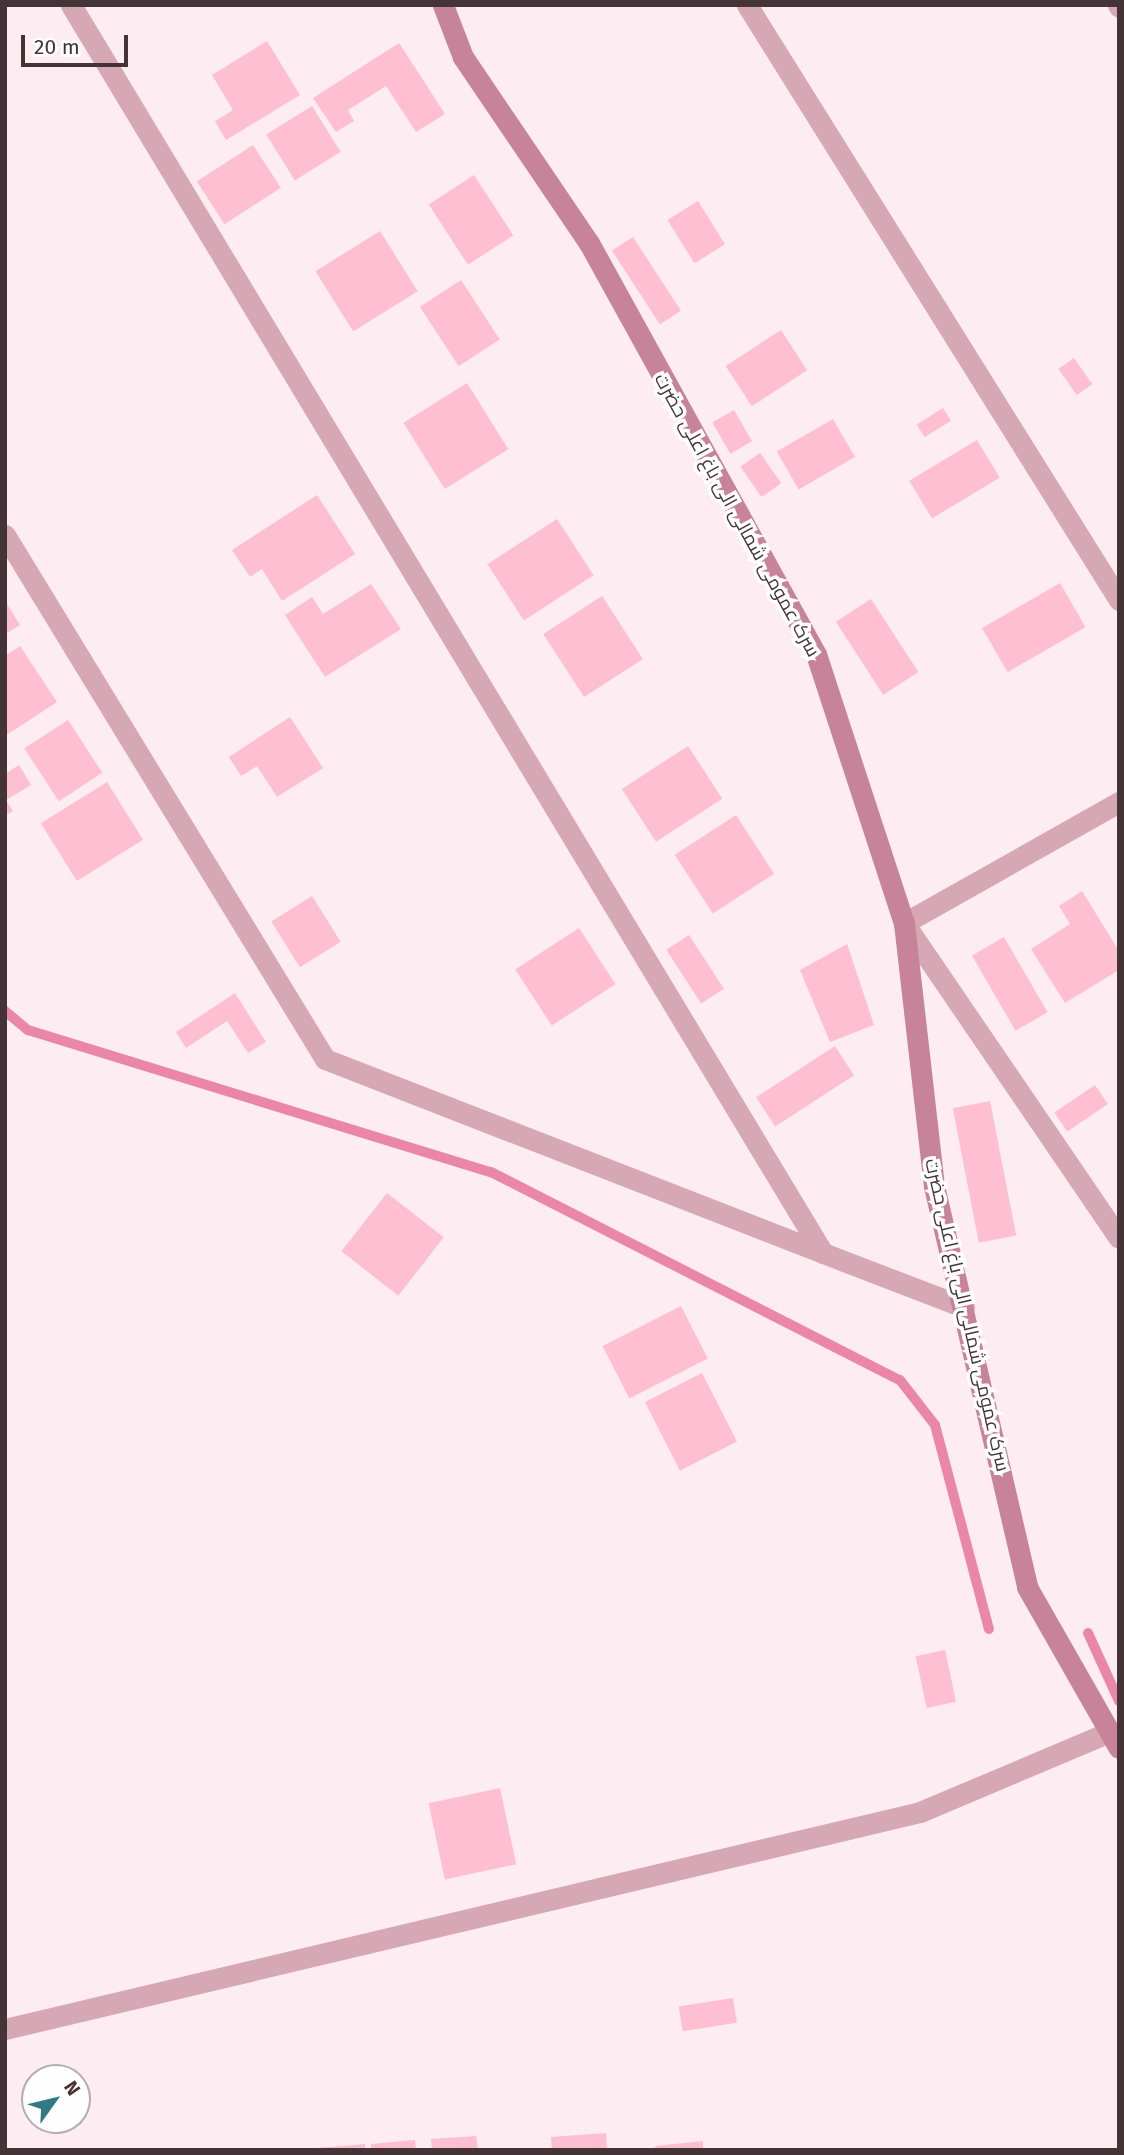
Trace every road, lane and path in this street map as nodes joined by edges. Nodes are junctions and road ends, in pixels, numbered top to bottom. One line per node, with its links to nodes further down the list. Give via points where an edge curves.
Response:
1 (71, 5): 9 (street)
2 (443, 5): 7 (street, سرک عمومی شمالی الی باغ اعلی حضرت, via 463,57 589,243 816,654)
3 (747, 5): 5 (street)
4 (5, 534): 9 (street, via 325,1059)
5 (1119, 600)
6 (1119, 802): 7 (street)
7 (904, 923): 8 (street); 10 (street, سرک عمومی شمالی الی باغ اعلی حضرت, via 934,1186)
8 (1119, 1238)
9 (822, 1253): 10 (street)
10 (964, 1307): 11 (street, سرک عمومی شمالی الی باغ اعلی حضرت, via 1027,1587)
11 (1114, 1740): 12 (street, via 920,1812)
12 (5, 2029)

